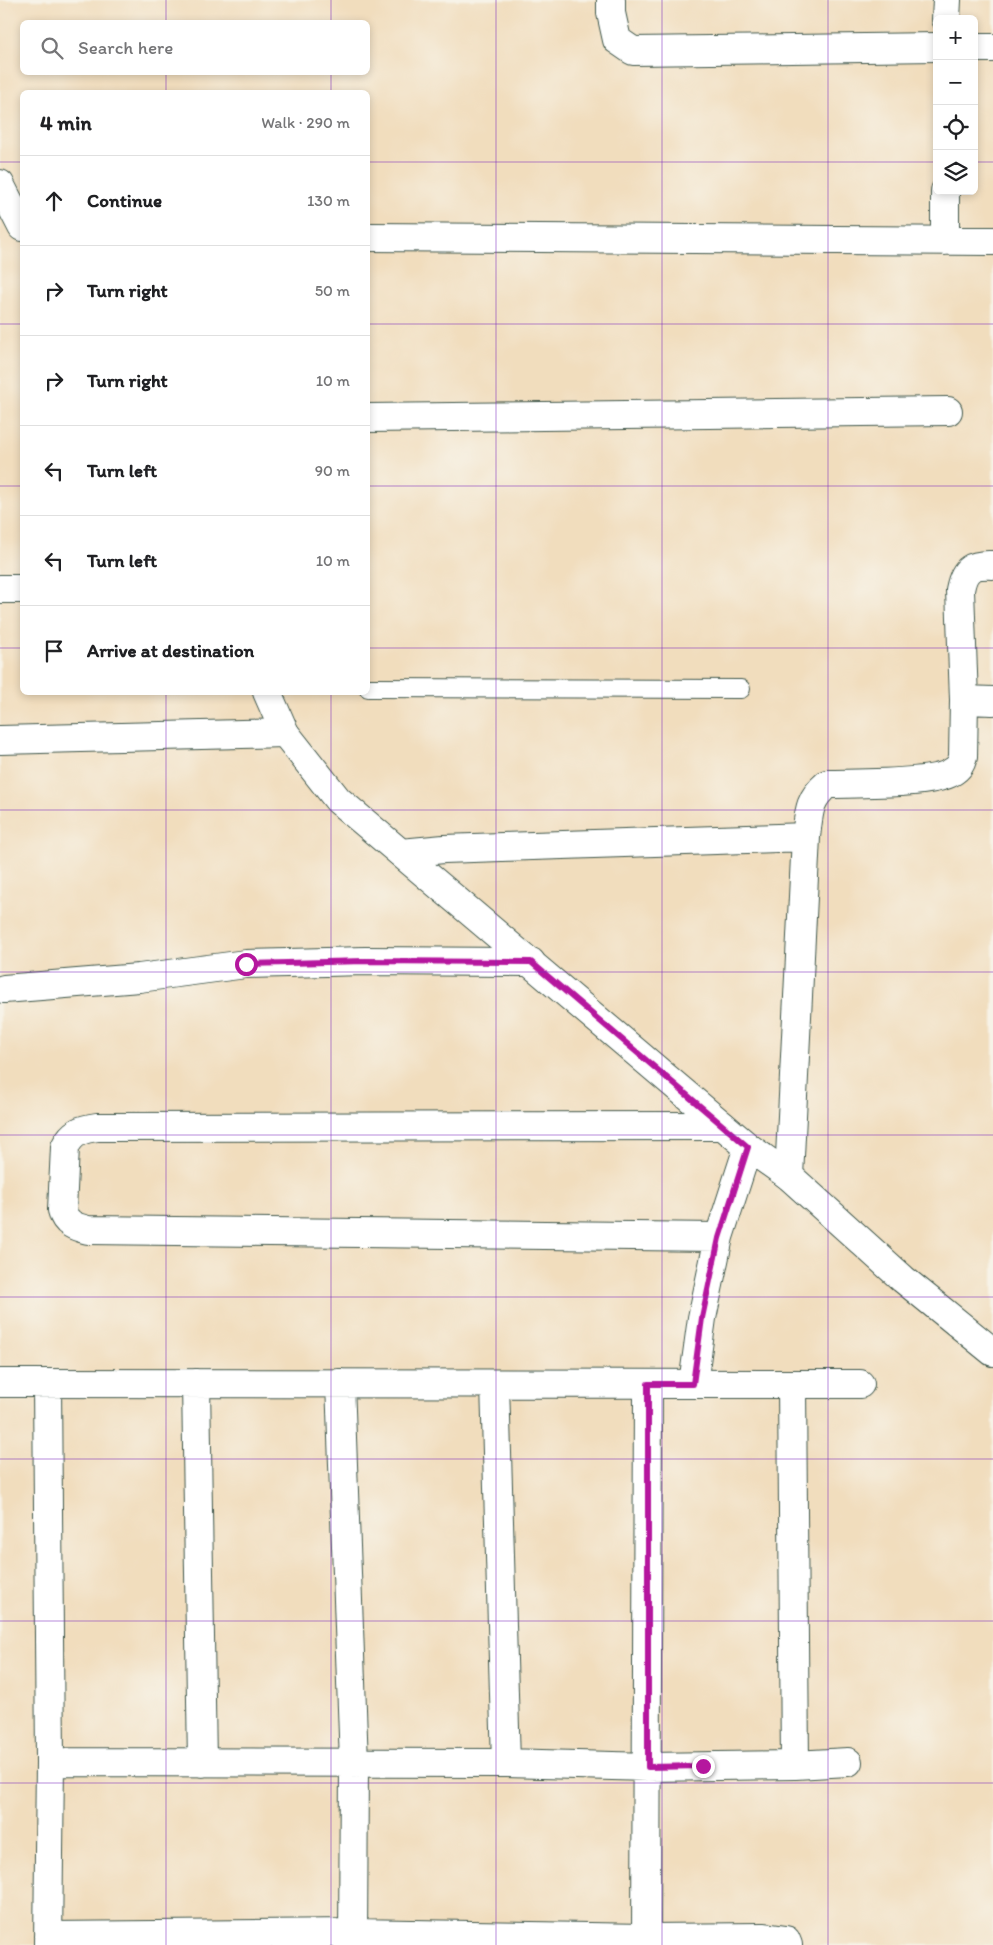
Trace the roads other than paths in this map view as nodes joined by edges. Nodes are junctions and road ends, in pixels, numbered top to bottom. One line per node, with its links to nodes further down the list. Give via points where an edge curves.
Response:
1 (611, 0): 4 (street, via 610,13 617,40 633,51)
2 (947, 0): 3 (street)
3 (946, 15)
4 (933, 48)
5 (978, 48): 6 (street)
6 (993, 48)
7 (0, 184): 9 (street)
8 (945, 195): 11 (street)
9 (20, 223)
10 (370, 237): 11 (street)
11 (944, 241): 12 (street)
12 (993, 242)
13 (948, 412): 14 (street)
14 (370, 418)
15 (993, 565): 21 (street, via 972,567 963,577 960,590)
16 (0, 589): 17 (street)
17 (20, 589)
18 (370, 688): 19 (lane)
19 (741, 689)
20 (268, 695): 23 (street)
21 (964, 700): 22 (street); 25 (street, via 960,766 932,780 827,784 810,805)
22 (993, 701)
23 (285, 733): 24 (street); 26 (street, via 338,800)
24 (0, 740)
25 (806, 837): 26 (street); 31 (street)
26 (401, 853): 27 (street)
27 (531, 962): 28 (street, via 246,964); 29 (street)
28 (4, 990)
29 (724, 1126): 30 (street); 32 (street, via 81,1129 70,1138 66,1147 62,1210 64,1218 74,1226 88,1230)
30 (748, 1147): 31 (street); 32 (street)
31 (789, 1176): 33 (street, via 903,1279)
32 (719, 1238): 40 (street, via 702,1318)
33 (993, 1352)
34 (0, 1383): 35 (street)
35 (47, 1383): 36 (street); 43 (street)
36 (196, 1383): 37 (street); 45 (street)
37 (340, 1383): 38 (street); 46 (street)
38 (495, 1384): 39 (street); 47 (street)
39 (648, 1384): 40 (street); 49 (street)
40 (693, 1384): 41 (street)
41 (792, 1384): 42 (street); 48 (street)
42 (860, 1384)
43 (50, 1762): 45 (street); 52 (street)
44 (848, 1762): 48 (street)
45 (202, 1763): 46 (street)
46 (354, 1763): 47 (street); 51 (street)
47 (506, 1763): 49 (street)
48 (794, 1765): 49 (street)
49 (648, 1767): 54 (street)
50 (198, 1939): 51 (street); 52 (street)
51 (353, 1939): 53 (street)
52 (48, 1940)
53 (499, 1940): 54 (street)
54 (646, 1942): 55 (street, via 765,1936 786,1940)
55 (788, 1945)

